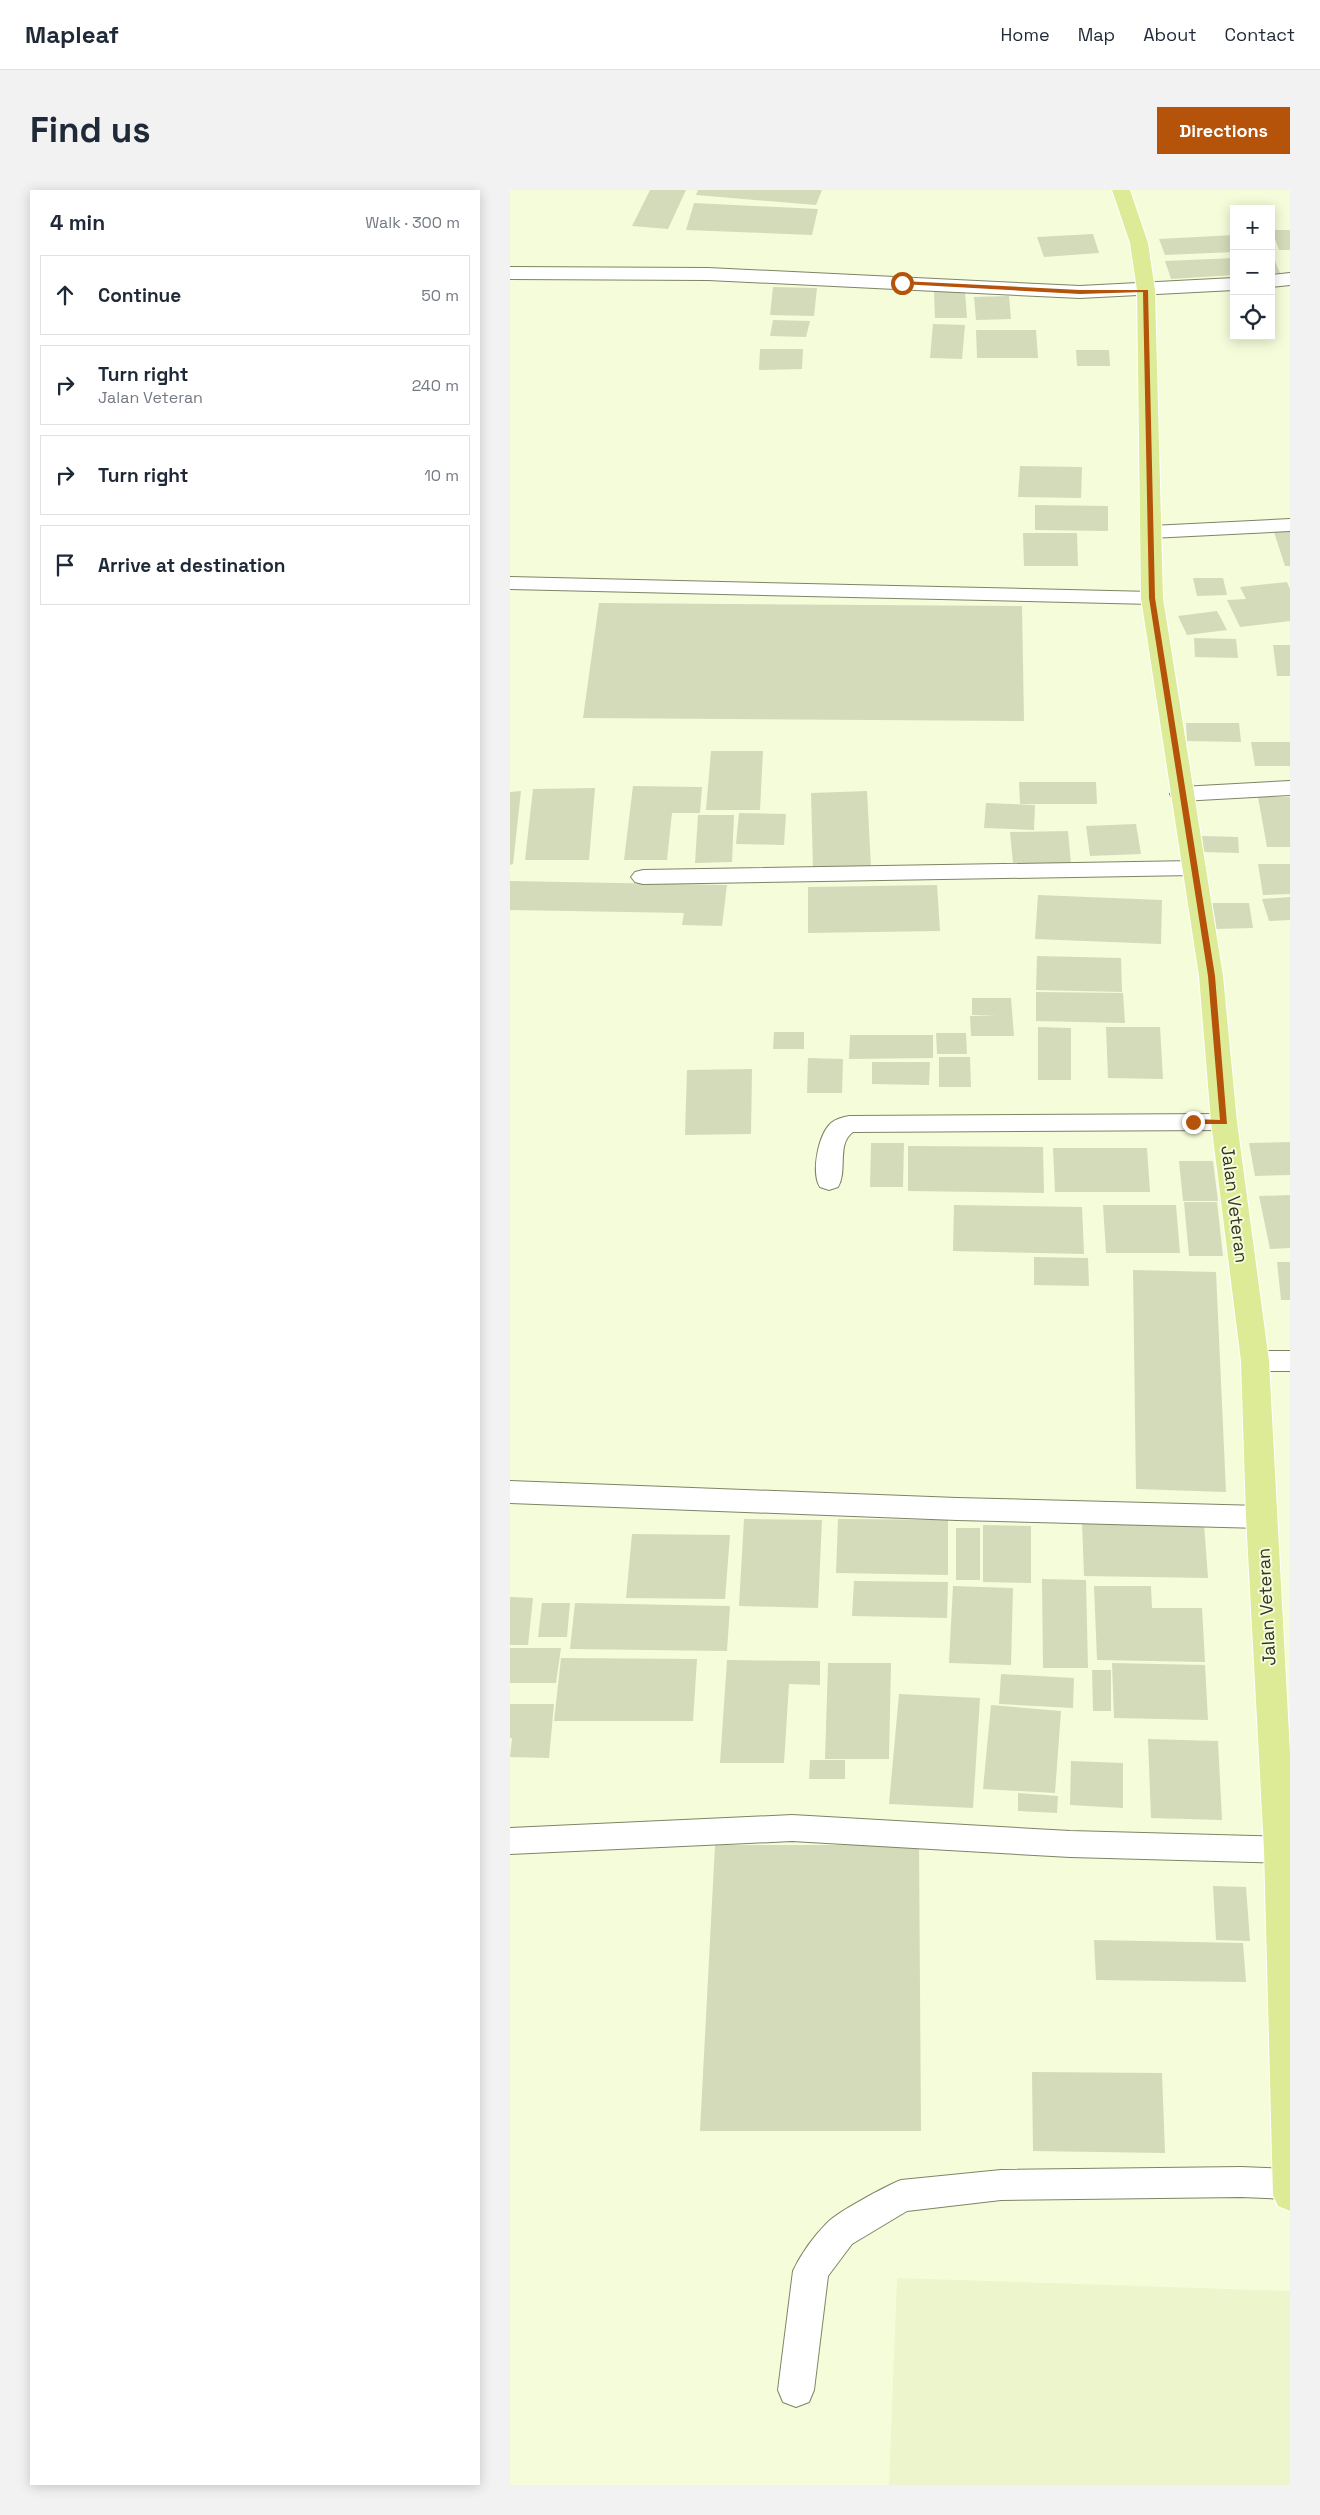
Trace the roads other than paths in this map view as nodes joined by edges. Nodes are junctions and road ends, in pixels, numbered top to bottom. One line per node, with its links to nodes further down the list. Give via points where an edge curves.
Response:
1 (1122, 190): 6 (main road, Jalan Veteran, via 1139,242)
2 (510, 273): 6 (street, via 708,274 1080,292)
3 (1290, 279): 4 (street)
4 (1275, 281)
5 (1230, 284): 6 (street)
6 (1146, 290): 8 (main road, Jalan Veteran)
7 (1290, 526): 8 (street)
8 (1151, 532): 10 (main road, Jalan Veteran)
9 (510, 583): 10 (street)
10 (1152, 598): 12 (main road, Jalan Veteran)
11 (1290, 788): 12 (street)
12 (1182, 794): 13 (main road, Jalan Veteran)
13 (1194, 868): 14 (street); 15 (main road, Jalan Veteran, via 1211,976)
14 (643, 877)
15 (1224, 1122): 16 (street, via 849,1124 834,1134); 17 (main road, Jalan Veteran)
16 (829, 1181)
17 (1255, 1361): 18 (street); 20 (main road, Jalan Veteran)
18 (1290, 1361)
19 (510, 1492): 20 (street)
20 (1261, 1517): 22 (main road, Jalan Veteran)
21 (510, 1841): 22 (street, via 792,1828 1070,1844)
22 (1285, 1849): 23 (main road, Jalan Veteran)
23 (1289, 2189): 24 (street, via 1240,2182 1001,2186 901,2196 840,2233 811,2271)
24 (796, 2390)

